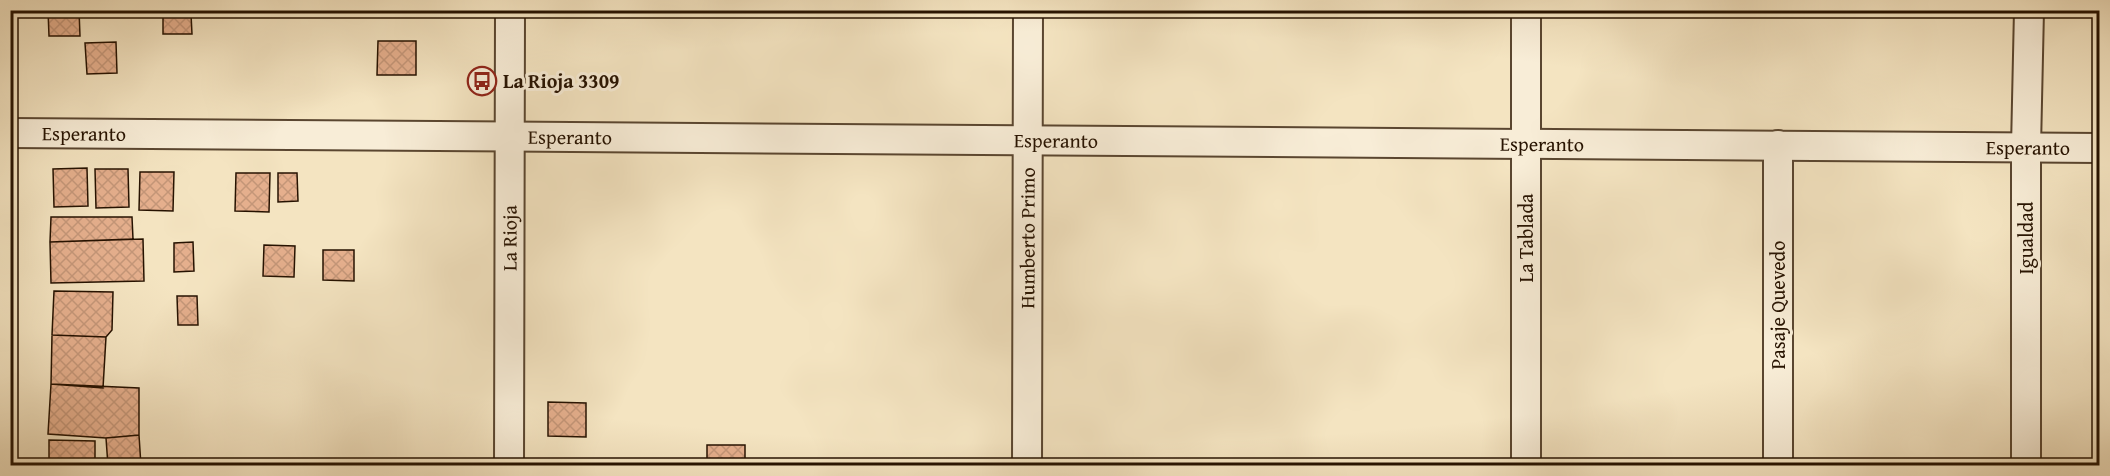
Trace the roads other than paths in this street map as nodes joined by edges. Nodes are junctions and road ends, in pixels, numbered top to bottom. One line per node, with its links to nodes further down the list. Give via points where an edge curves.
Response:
1 (510, 10): 6 (street, La Rioja)
2 (1028, 10): 7 (street, Humberto Primo)
3 (1526, 10): 8 (street, La Tablada)
4 (2029, 10): 10 (street, Igualdad)
5 (10, 133): 6 (street, Esperanto)
6 (510, 136): 7 (street, Esperanto); 12 (street, La Rioja)
7 (1028, 140): 8 (street, Esperanto); 13 (street, Humberto Primo)
8 (1527, 143): 9 (street, Esperanto); 14 (street, La Tablada)
9 (1778, 145): 10 (street, Esperanto); 15 (street, Pasaje Quevedo)
10 (2026, 147): 11 (street, Esperanto); 16 (street, Igualdad)
11 (2100, 148)
12 (509, 465)
13 (1027, 465)
14 (1526, 465)
15 (1778, 465)
16 (2026, 465)

